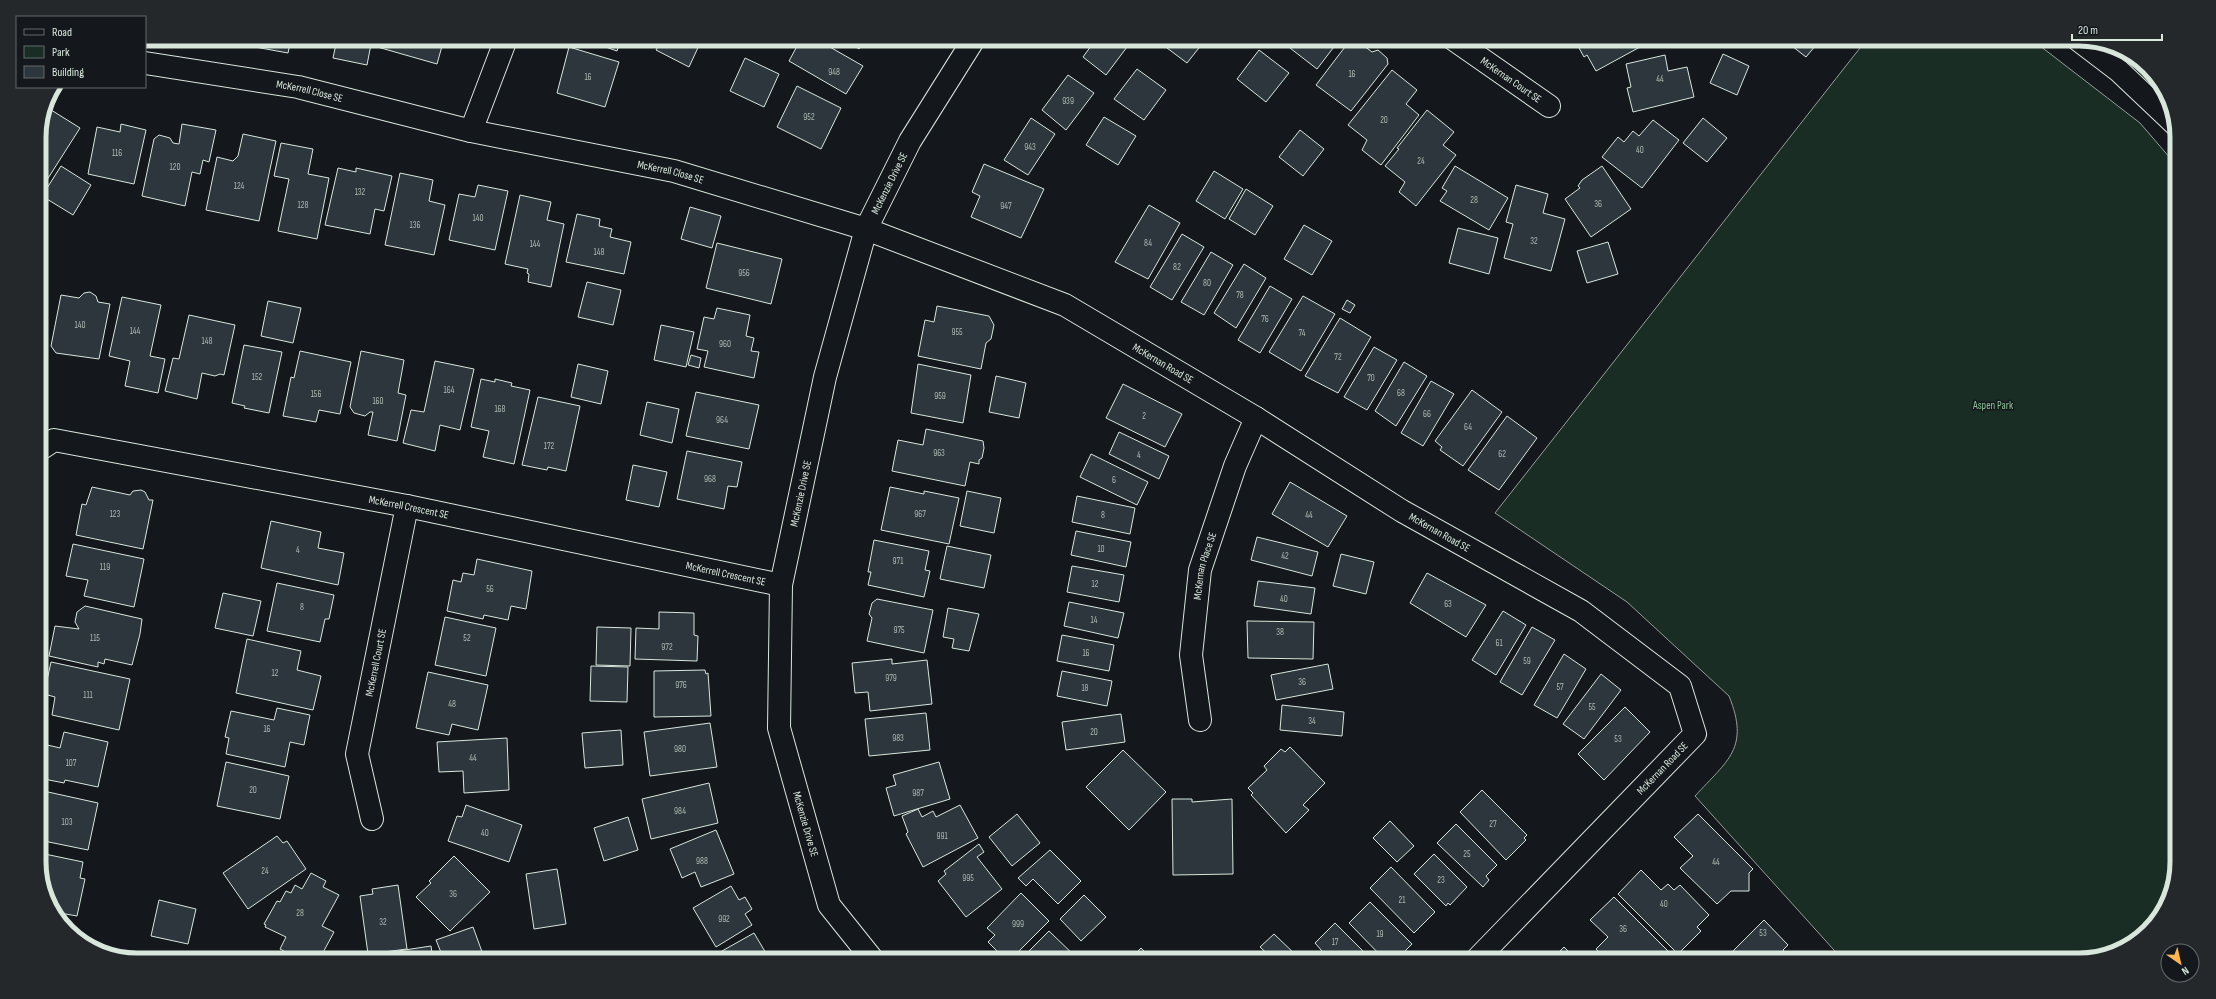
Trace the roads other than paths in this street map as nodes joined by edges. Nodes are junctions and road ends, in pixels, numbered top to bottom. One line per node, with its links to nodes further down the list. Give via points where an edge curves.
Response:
1 (503, 46): 9 (street)
2 (970, 46): 10 (street, McKenzie Drive SE, via 910,141)
3 (1463, 46): 7 (street, McKernan Court SE)
4 (2093, 47): 6 (street)
5 (146, 63): 9 (street, McKerrell Close SE, via 298,87)
6 (2126, 65): 8 (street)
7 (1549, 106)
8 (2167, 114)
9 (471, 131): 10 (street, McKerrell Close SE, via 674,171)
10 (866, 229): 11 (street, McKernan Road SE, via 1065,305); 14 (street, McKenzie Drive SE, via 825,377)
11 (1256, 418): 15 (street, McKernan Place SE, via 1235,466 1200,570 1191,655); 18 (street, McKernan Road SE, via 1402,511 1581,611 1680,686 1695,734)
12 (46, 445): 13 (street, McKerrell Crescent SE, via 54,440)
13 (407, 506): 14 (street, McKerrell Crescent SE); 16 (street, McKerrell Court SE, via 357,754)
14 (781, 584): 17 (street, McKenzie Drive SE, via 779,728 829,905)
15 (1200, 720)
16 (372, 819)
17 (867, 953)
18 (1483, 953)

